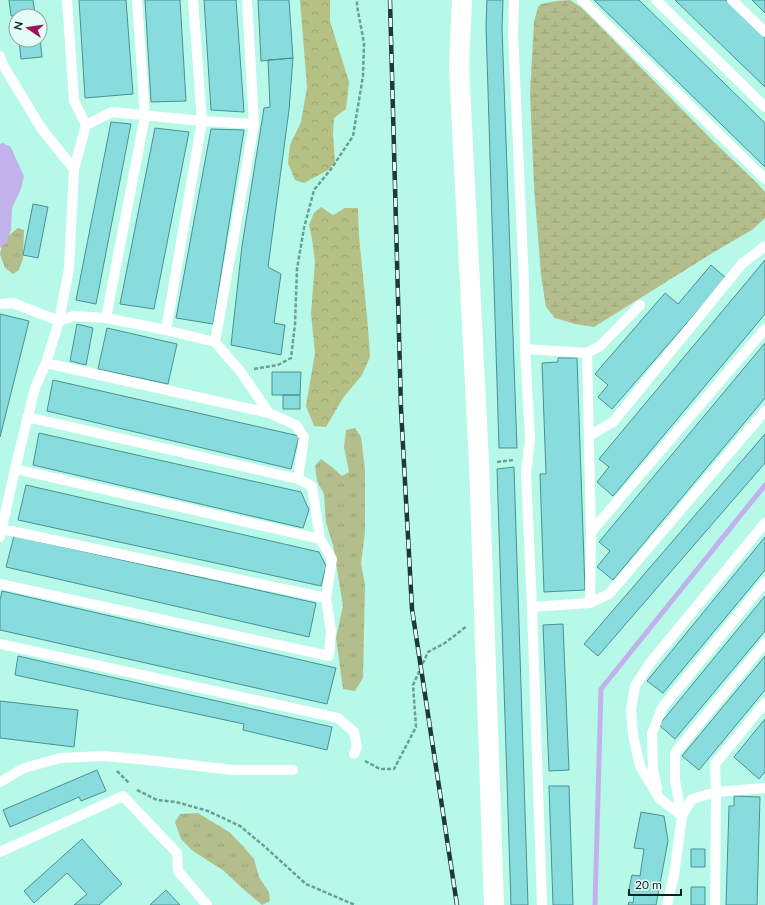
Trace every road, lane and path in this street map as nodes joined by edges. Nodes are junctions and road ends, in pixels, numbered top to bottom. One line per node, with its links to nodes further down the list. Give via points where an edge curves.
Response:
1 (67, 0): 17 (lane, via 74,101)
2 (137, 0): 14 (lane)
3 (193, 0): 15 (lane)
4 (247, 0): 16 (lane)
5 (357, 0): 31 (path, via 364,43 363,76 353,136 332,169 314,190 296,269 295,324 291,358 278,365)
6 (462, 0): 37 (street, via 459,67)
7 (514, 0): 28 (lane, via 513,34)
8 (582, 0): 19 (lane)
9 (656, 0): 13 (lane)
10 (732, 0): 11 (lane)
11 (765, 32)
12 (0, 56): 18 (lane, via 41,128)
13 (765, 107)
14 (145, 116): 15 (lane); 17 (lane, via 112,112); 23 (lane)
15 (202, 121): 16 (lane); 26 (lane)
16 (254, 124): 27 (lane)
17 (86, 125): 18 (lane)
18 (74, 169): 24 (lane, via 69,268)
19 (765, 179)
20 (765, 246): 35 (lane, via 742,264 613,422)
21 (0, 304): 24 (lane, via 13,303)
22 (640, 305): 29 (lane, via 600,346)
23 (106, 318): 24 (lane, via 73,316); 26 (lane)
24 (59, 321): 30 (lane)
25 (765, 329): 41 (lane)
26 (166, 330): 27 (lane)
27 (215, 342): 31 (lane)
28 (525, 350): 29 (lane); 36 (lane, via 530,439)
29 (587, 353): 35 (lane)
30 (46, 363): 33 (lane); 34 (lane, via 34,388)
31 (240, 371): 33 (lane)
32 (765, 411): 47 (lane, via 610,594)
33 (269, 413): 39 (lane, via 296,425 304,437)
34 (27, 417): 38 (lane); 39 (lane)
35 (589, 436): 41 (lane)
36 (528, 459): 37 (path); 48 (lane, via 526,473)
37 (479, 463): 49 (street)
38 (14, 469): 42 (lane); 43 (lane)
39 (298, 479): 43 (lane, via 312,486)
40 (765, 523): 61 (lane, via 634,686 631,710 640,766)
41 (591, 532): 47 (lane)
42 (1, 533): 46 (lane)
43 (320, 539): 46 (lane, via 332,559)
44 (765, 582): 61 (lane, via 662,708 652,733 653,770)
45 (0, 584): 46 (lane, via 329,656 331,631)
46 (326, 598)
47 (590, 604): 48 (lane)
48 (532, 607): 67 (lane)
49 (484, 614): 53 (path, via 445,643 428,652 413,685 416,727 394,769 380,769); 66 (street)
50 (765, 643): 62 (lane, via 675,753 675,781)
51 (0, 644): 53 (lane, via 338,718 354,732 358,747)
52 (765, 703): 60 (lane, via 714,764)
53 (354, 754)
54 (103, 756): 55 (lane, via 233,770); 56 (lane, via 60,758 24,768); 57 (path)
55 (293, 770)
56 (0, 782)
57 (130, 784)
58 (765, 788): 60 (lane)
59 (136, 790): 65 (path, via 157,800 176,802 208,811 240,826 306,884)
60 (716, 792): 62 (lane, via 692,799); 69 (lane)
61 (659, 798): 62 (lane)
62 (682, 816): 68 (lane)
63 (0, 852): 64 (lane, via 123,796 177,853 178,870)
64 (207, 905)
65 (355, 905)
66 (494, 905)
67 (542, 905)
68 (667, 905)
69 (715, 905)

